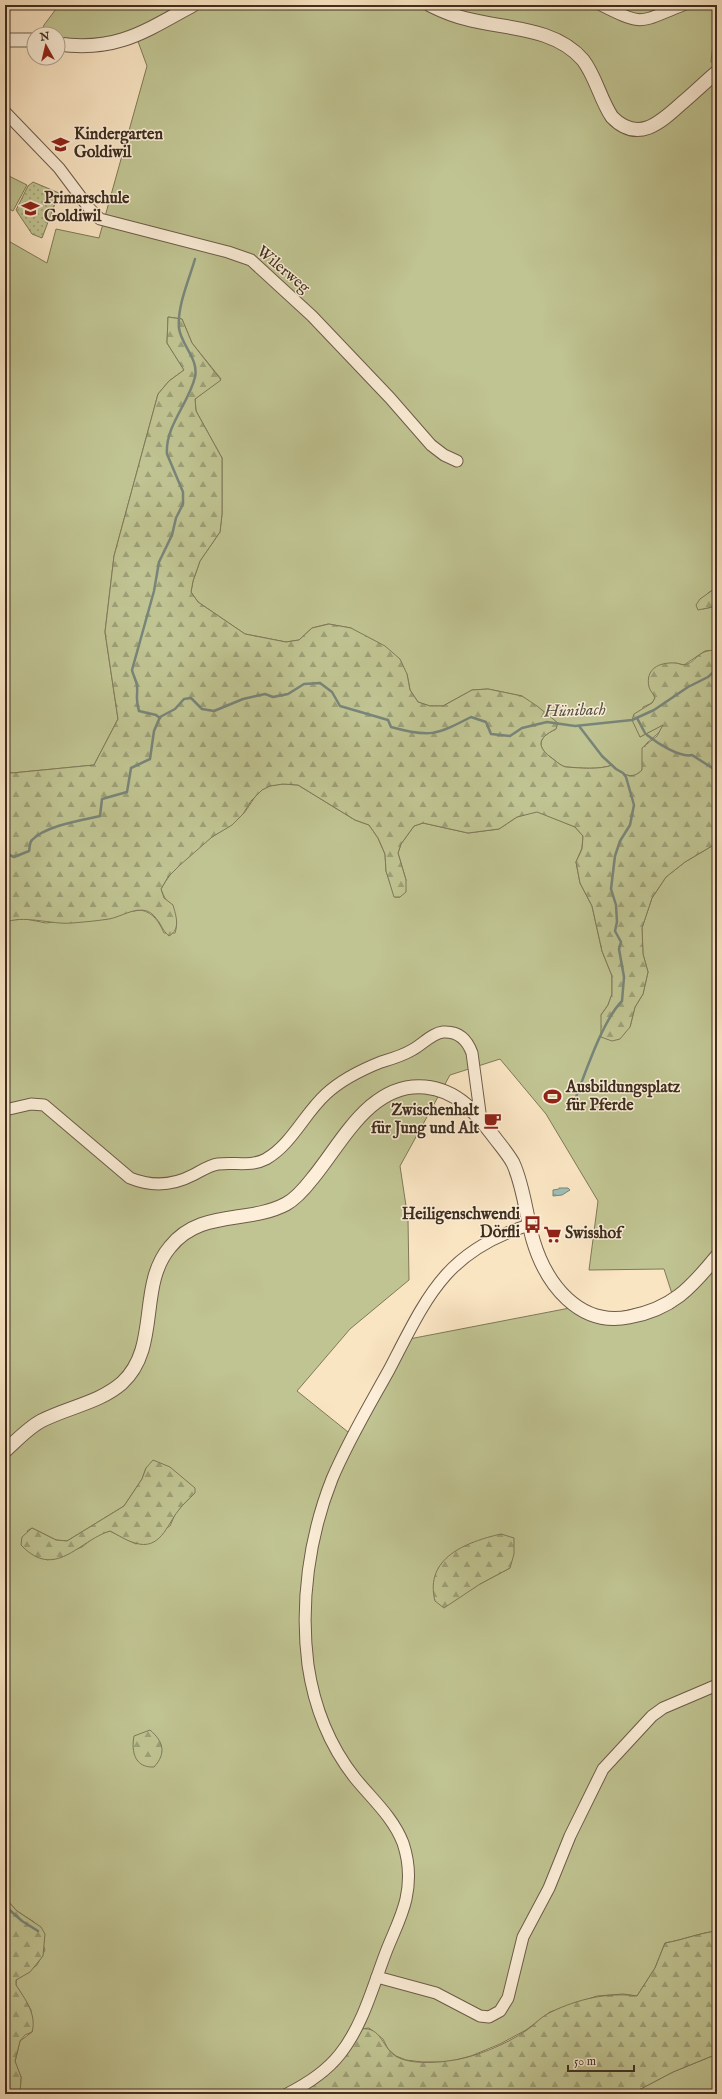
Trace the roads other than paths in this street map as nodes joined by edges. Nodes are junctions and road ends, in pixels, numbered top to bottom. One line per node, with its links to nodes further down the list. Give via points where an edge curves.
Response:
1 (193, 5): 7 (street, via 137,36 122,41 89,46)
2 (430, 5): 8 (street, via 468,20 542,34 566,46 588,67 612,117 628,129 646,128 659,123)
3 (601, 5): 4 (street, via 628,18 641,21)
4 (683, 5)
5 (5, 40): 6 (street)
6 (26, 40)
7 (66, 45)
8 (717, 72)
9 (5, 112): 10 (street, Wilerweg, via 59,168 100,219 251,260 312,316 431,445 444,456)
10 (457, 461)
11 (5, 1110): 12 (street, via 31,1104 44,1105 130,1178 146,1184 168,1184 184,1180 217,1164 249,1164 276,1153 320,1099 345,1079 407,1053 434,1034 443,1032 457,1033 469,1044)
12 (481, 1120): 13 (street, via 512,1162 519,1180); 15 (street, via 462,1100 445,1091 421,1087 397,1090 366,1110 302,1192 288,1203 204,1224 181,1236 169,1247 158,1265 141,1354 126,1378 108,1393 36,1424)
13 (529, 1225): 14 (street, via 542,1261 562,1292 582,1311 604,1319 644,1314 674,1300 689,1289); 17 (street, via 504,1233 473,1250 459,1260 435,1287 348,1446 325,1499 314,1536 308,1582 306,1636 308,1665 316,1704 328,1736 344,1764 382,1809 400,1837 408,1866 406,1900)
14 (717, 1256)
15 (5, 1451)
16 (717, 1686): 17 (street, via 663,1708 652,1716 602,1769 549,1888 523,1937 508,1998 500,2011 489,2017 480,2016 436,1994)
17 (377, 1977): 18 (street, via 348,2043 326,2069)
18 (303, 2087): 19 (street)
19 (287, 2094)

